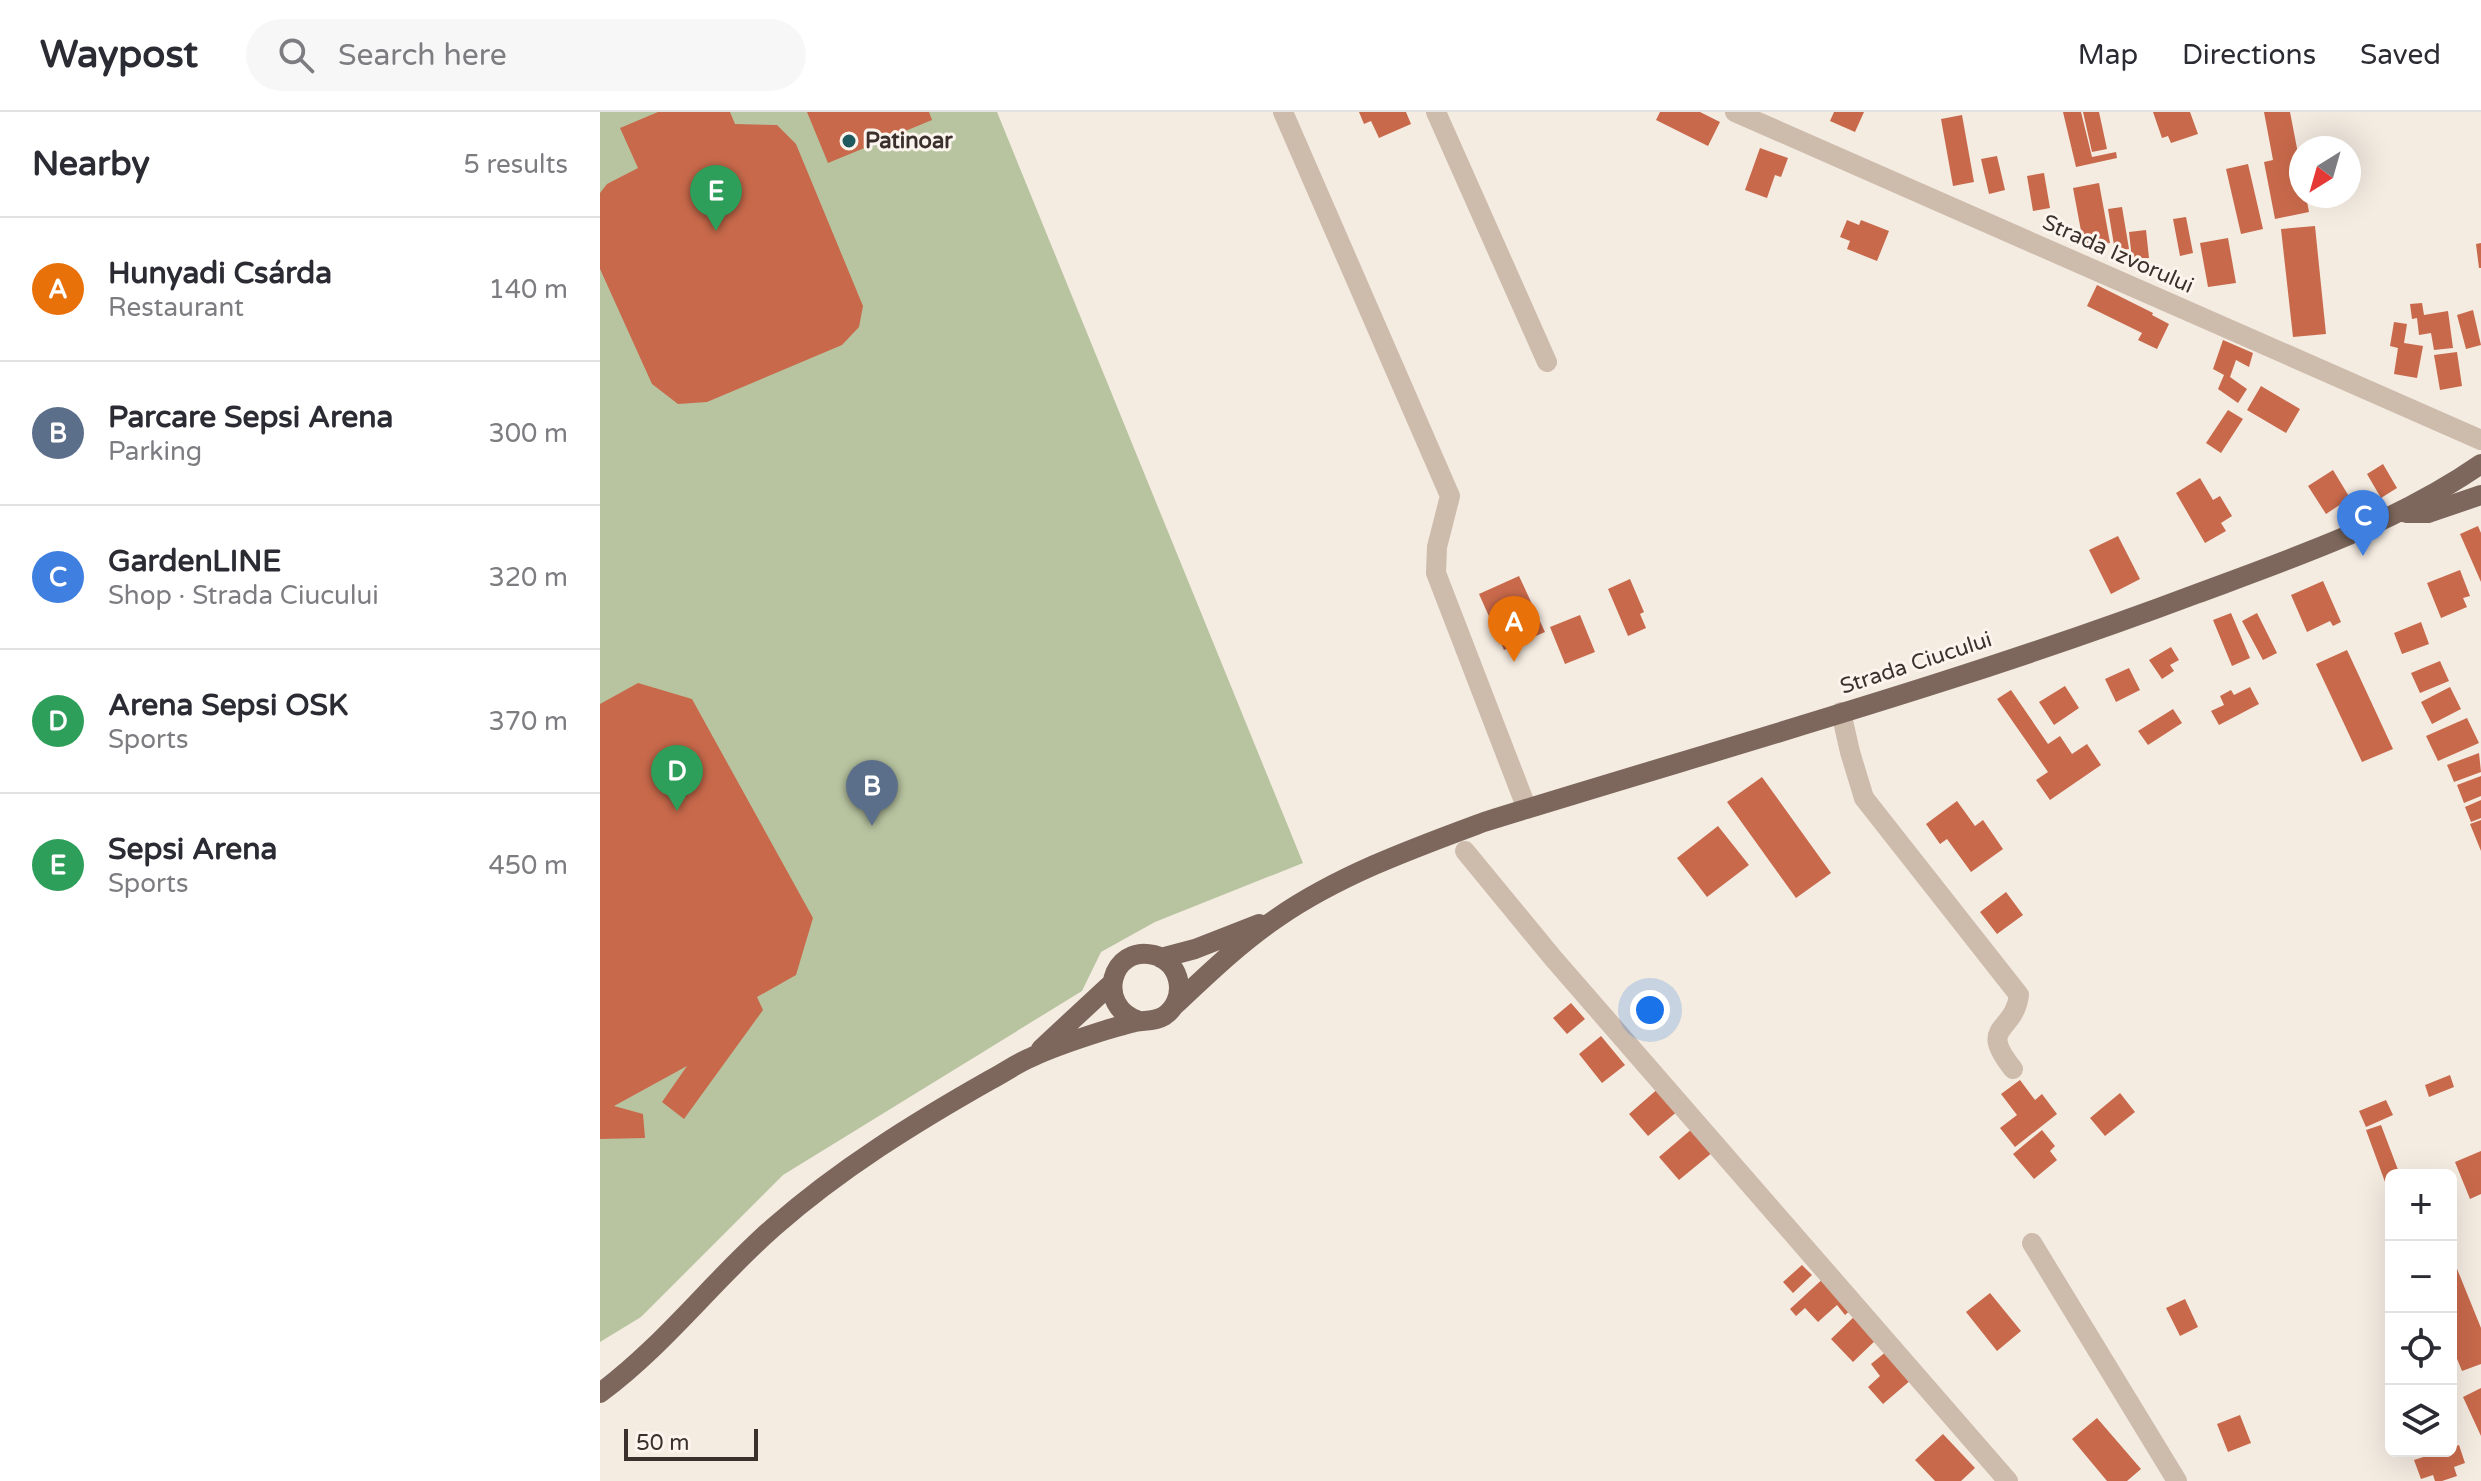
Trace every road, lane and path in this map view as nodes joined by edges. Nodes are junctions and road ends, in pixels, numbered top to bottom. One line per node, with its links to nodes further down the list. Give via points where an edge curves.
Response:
1 (1283, 112): 10 (street, via 1450,496 1436,573)
2 (1436, 112): 4 (street)
3 (1735, 112): 5 (street, Strada Izvorului)
4 (1547, 362)
5 (2481, 440)
6 (2481, 464): 8 (main road)
7 (2481, 495): 8 (main road, via 2428,513)
8 (2398, 513): 9 (main road, Strada Ciucului, via 2135,617)
9 (1841, 712): 10 (main road, Strada Ciucului); 18 (street, via 1864,798 2019,995 1997,1042)
10 (1527, 809): 12 (main road, Strada Ciucului, via 1363,871)
11 (1465, 851): 21 (street)
12 (1278, 917): 13 (main road); 15 (main road)
13 (1161, 958): 14 (main road, via 1129,958); 15 (main road, via 1179,984)
14 (1111, 984): 16 (main road, via 1122,1013); 17 (main road)
15 (1175, 1005): 16 (main road, via 1158,1020)
16 (1139, 1021): 17 (main road)
17 (1032, 1057): 20 (main road, via 941,1108 825,1185 763,1236)
18 (2013, 1069)
19 (2032, 1243): 22 (street)
20 (600, 1393)
21 (2008, 1481)
22 (2177, 1481)

